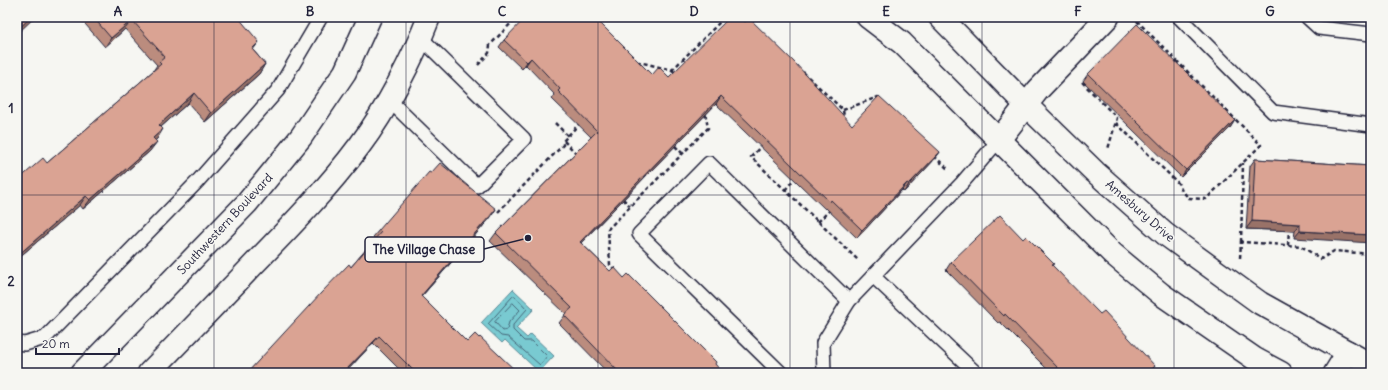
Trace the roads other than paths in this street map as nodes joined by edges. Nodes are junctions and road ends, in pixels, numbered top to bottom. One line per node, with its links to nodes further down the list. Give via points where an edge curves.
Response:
1 (321, 17): 17 (lane, via 278,90 198,182 45,338 25,344)
2 (370, 17): 20 (street, Southwestern Boulevard, via 345,72 302,138 247,203)
3 (429, 17): 10 (street)
4 (868, 17): 14 (street, via 902,43)
5 (940, 17): 12 (street, Amesbury Drive)
6 (1108, 17): 12 (street)
7 (1179, 17): 13 (lane, via 1273,112)
8 (1307, 17): 9 (lane, via 1318,28)
9 (1371, 34)
10 (421, 38): 11 (street); 11 (lane, via 524,139 477,186)
11 (388, 99): 21 (street, via 361,143 332,182)
12 (1026, 105): 14 (street); 18 (street, Amesbury Drive, via 1095,172 1165,234 1260,303)
13 (1371, 125)
14 (998, 141): 15 (lane, via 962,183); 25 (street, via 1112,254 1161,294 1255,359)
15 (873, 276): 16 (lane); 24 (lane)
16 (849, 301): 22 (lane, via 709,163 639,234); 23 (lane, via 823,343)
17 (17, 343)
18 (1348, 352): 19 (street, Amesbury Drive); 26 (street)
19 (1371, 365)
20 (82, 373)
21 (148, 373)
22 (780, 373)
23 (824, 373)
24 (976, 373)
25 (1281, 373)
26 (1335, 373)

